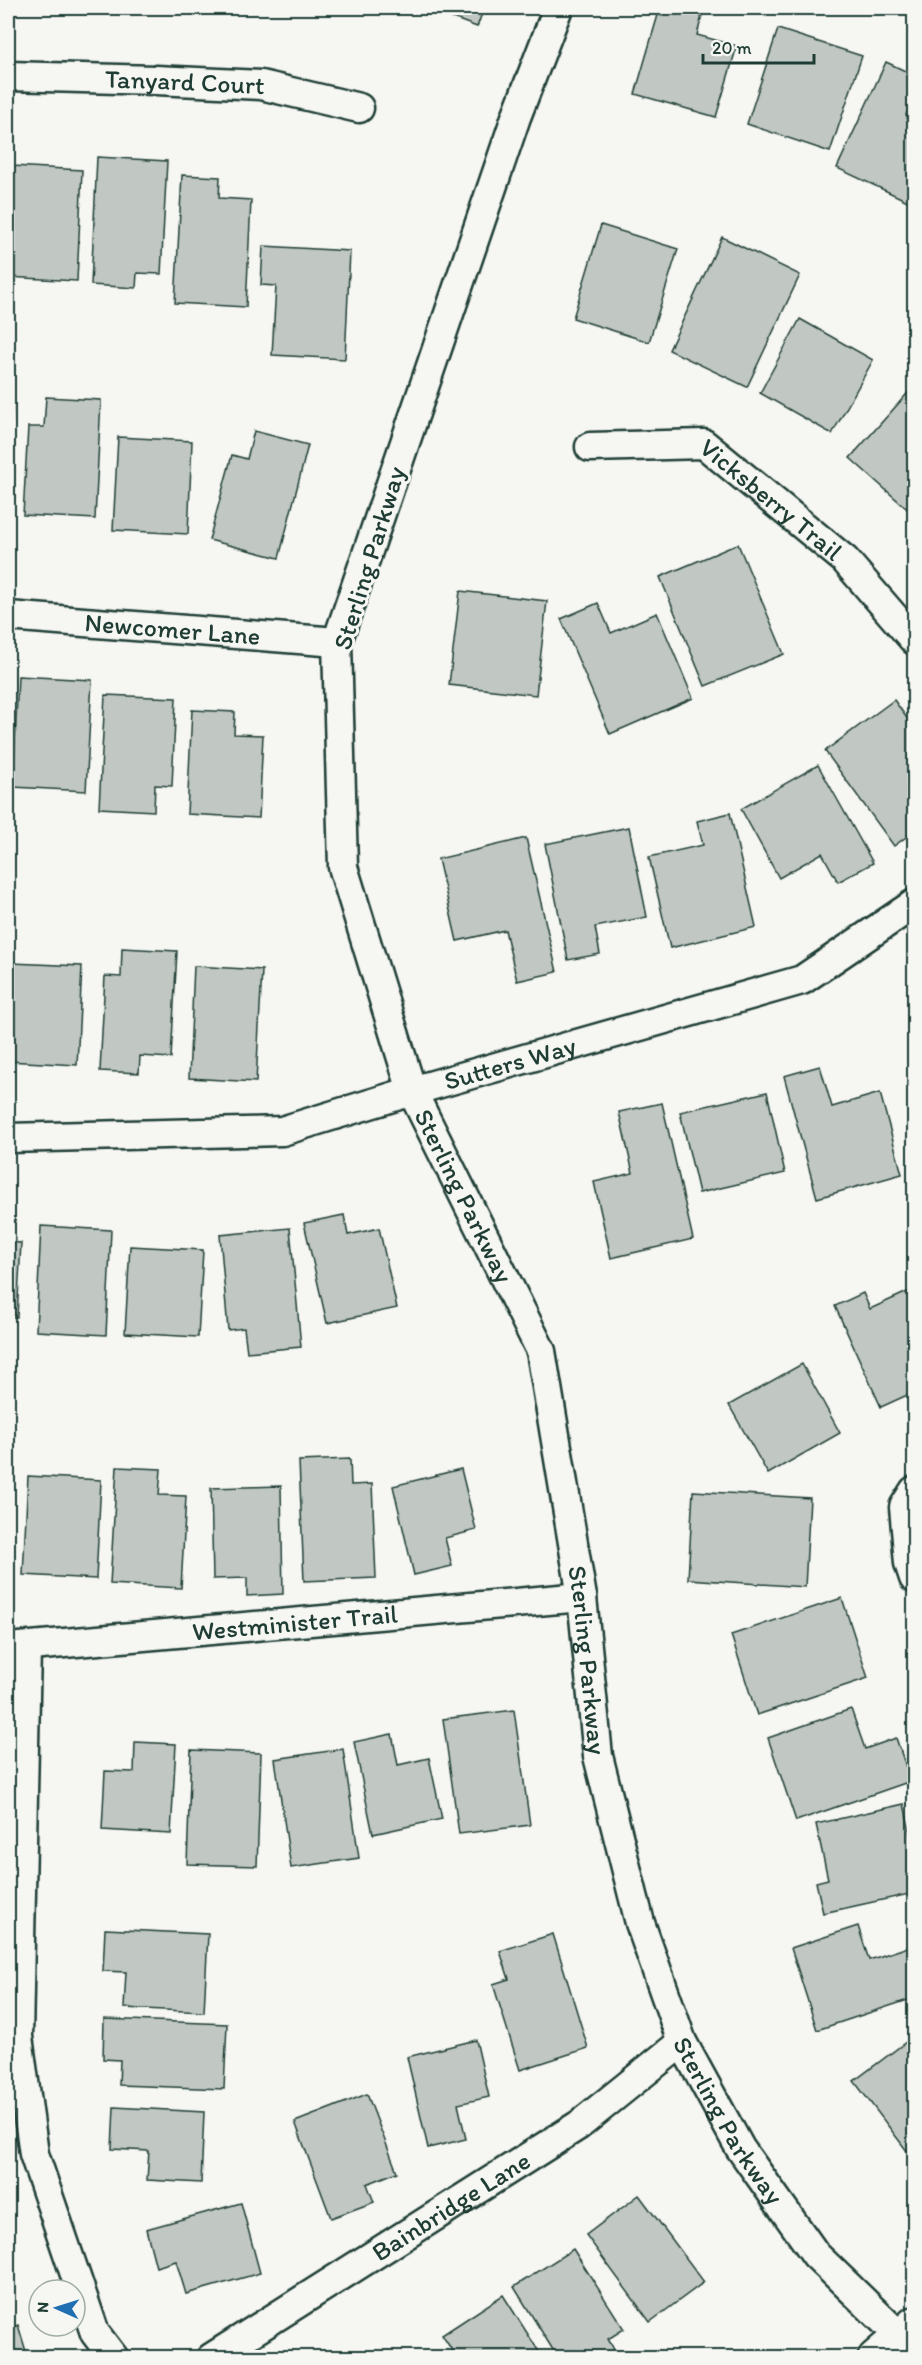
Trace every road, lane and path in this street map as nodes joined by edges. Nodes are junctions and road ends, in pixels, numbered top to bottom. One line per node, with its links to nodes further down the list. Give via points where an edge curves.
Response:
1 (558, 8): 7 (street, Sterling Parkway, via 516,117)
2 (8, 76): 3 (street, Tanyard Court, via 261,85)
3 (359, 108)
4 (590, 447): 6 (street, Vicksberry Trail, via 704,444 845,560)
5 (8, 616): 7 (street, Newcomer Lane)
6 (915, 640)
7 (337, 642): 9 (street, Sterling Parkway, via 343,867)
8 (915, 904): 9 (street, Sutters Way, via 802,980)
9 (412, 1091): 10 (street, Sutters Way, via 282,1131); 13 (street, Sterling Parkway, via 541,1351)
10 (8, 1138)
11 (909, 1499): 12 (street, via 909,1563)
12 (915, 1578)
13 (582, 1597): 14 (street, Westminister Trail); 15 (street, Sterling Parkway, via 598,1756 640,1923)
14 (17, 1648): 17 (street, via 18,2037 34,2154 95,2333)
15 (682, 2042): 16 (street, Sterling Parkway, via 740,2148 816,2255); 18 (street, Bainbridge Lane, via 579,2124)
16 (900, 2342)
17 (114, 2358)
18 (211, 2358)

